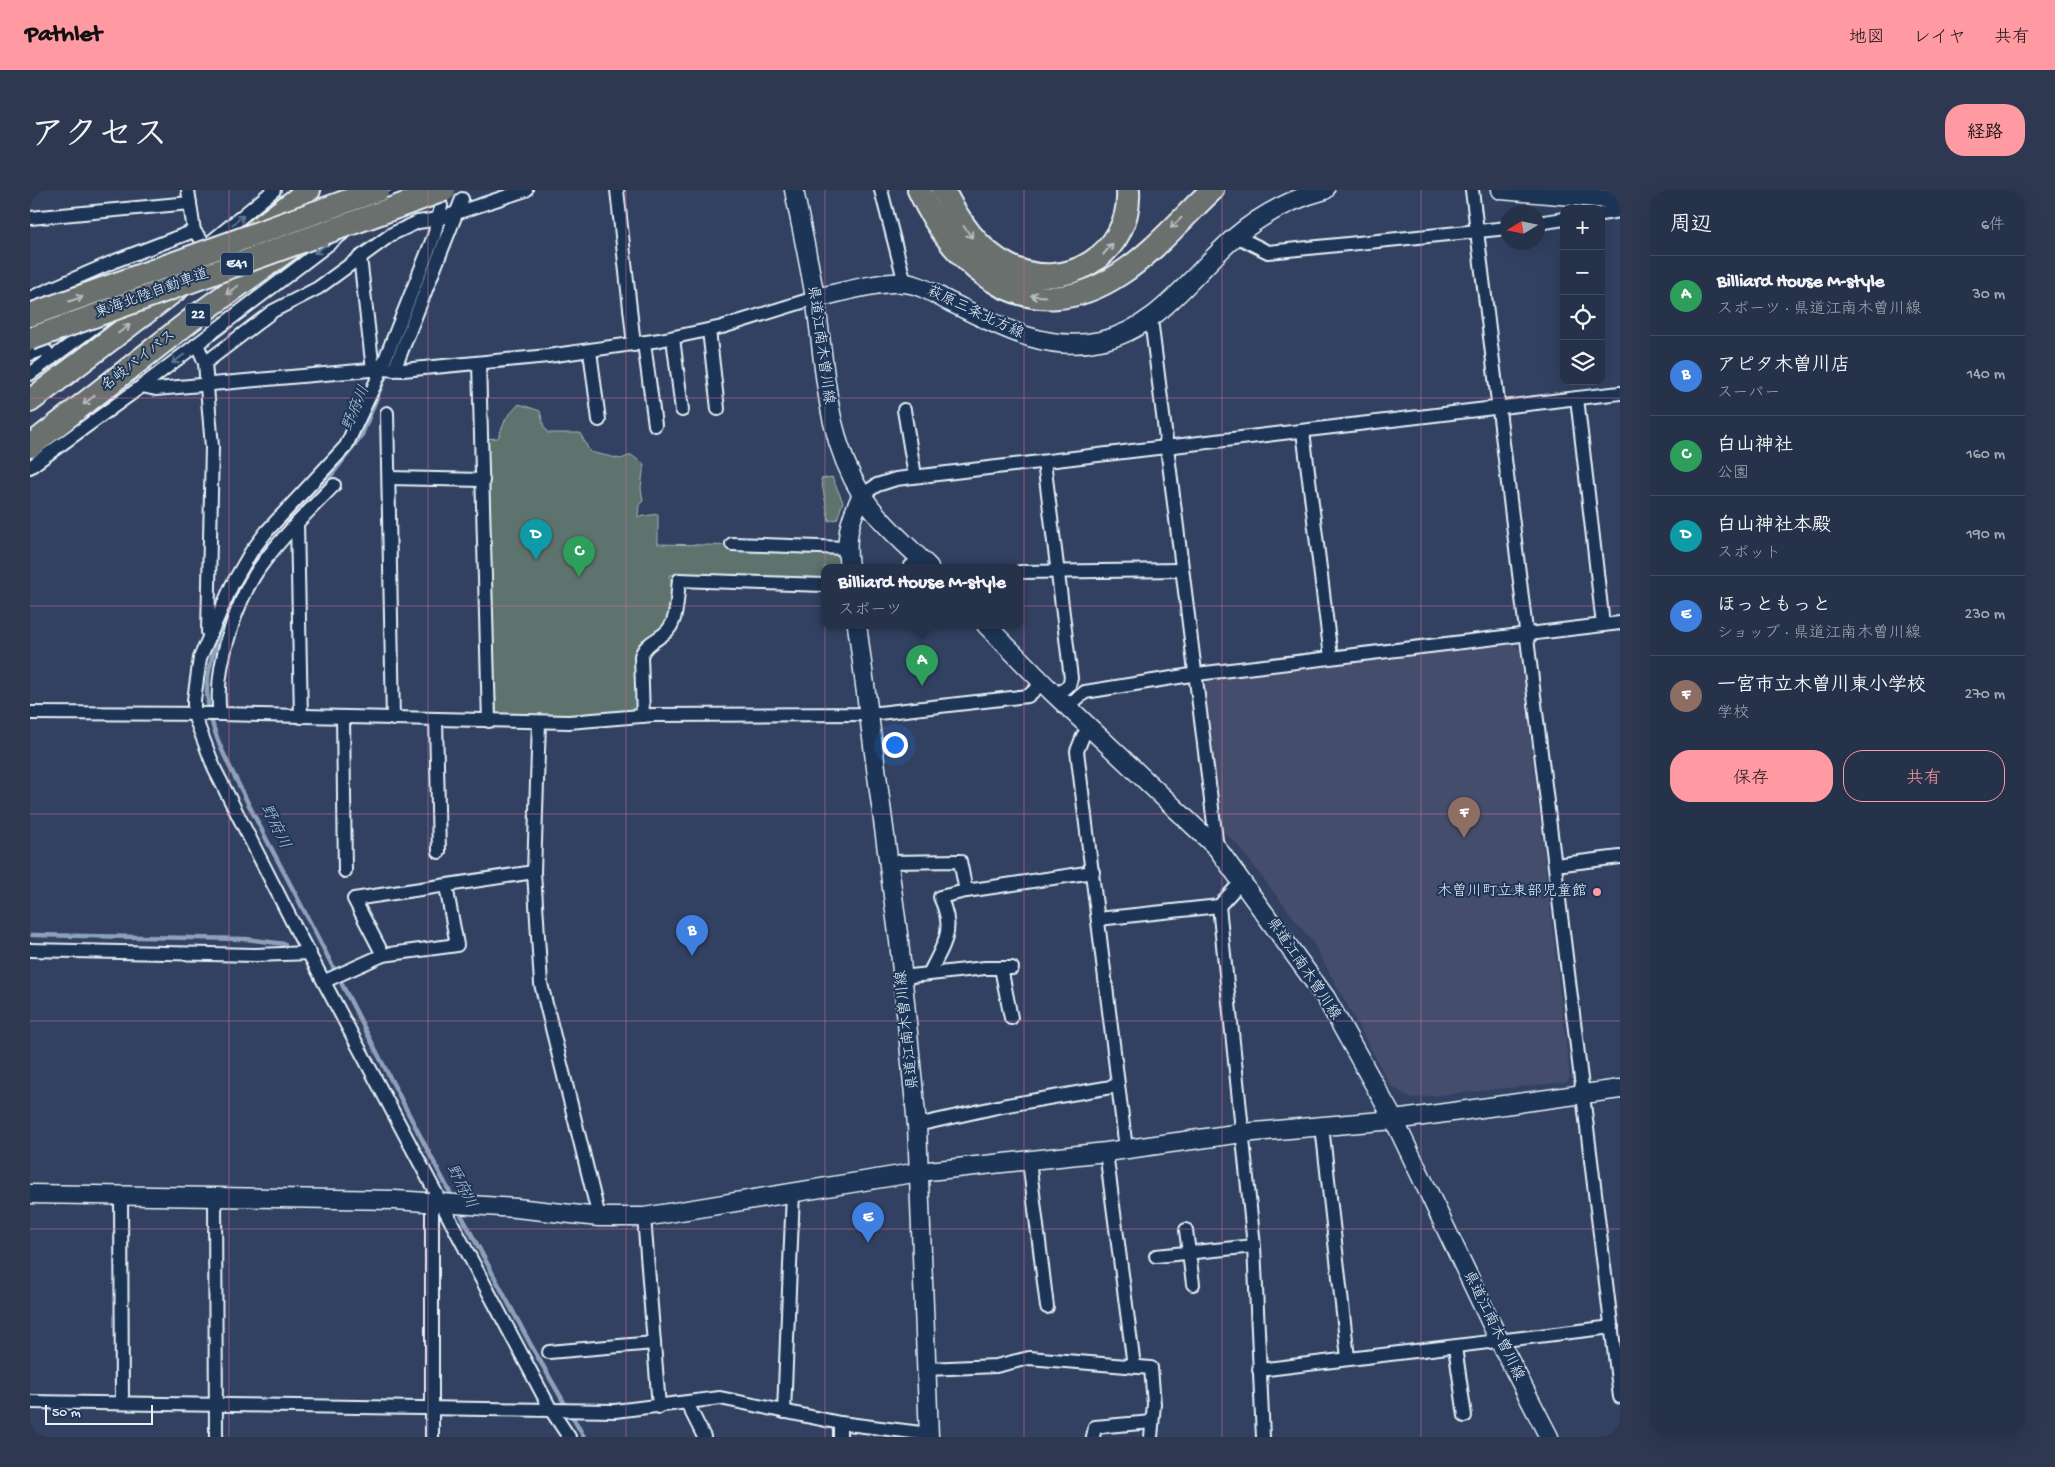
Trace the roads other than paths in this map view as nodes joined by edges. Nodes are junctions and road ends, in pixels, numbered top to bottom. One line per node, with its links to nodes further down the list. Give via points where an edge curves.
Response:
1 (188, 190): 21 (street)
2 (274, 190): 36 (street, one-way to 2)
3 (309, 190): 58 (highway, 22, one-way to 3)
4 (347, 190): 38 (highway, bridge)
5 (371, 190): 67 (highway, 名岐バイパス / 22, one-way to 67, via 195,317)
6 (378, 190): 38 (highway, 東海北陸自動車道 / E41, bridge)
7 (402, 190): 45 (street, one-way to 45)
8 (526, 190): 26 (street)
9 (618, 190): 46 (street)
10 (794, 190): 40 (main road, 県道江南木曽川線)
11 (881, 190): 39 (street)
12 (919, 190): 15 (highway, one-way to 12, via 1119,275 1096,287 1054,297 1012,291 967,263 934,220)
13 (943, 190): 14 (highway, one-way to 14, via 955,214 990,254 1010,267 1052,276 1089,266 1103,255 1125,219)
14 (1128, 190)
15 (1212, 190)
16 (1325, 190): 35 (main road, 萩原三条北方線, via 1268,212)
17 (1472, 190): 34 (street)
18 (1500, 190): 19 (main road)
19 (1593, 198): 20 (main road); 23 (main road)
20 (1620, 200)
21 (190, 203): 28 (street); 33 (street)
22 (446, 203): 26 (street); 26 (street); 30 (street); 47 (highway, 東海北陸自動車道 / E41, bridge); 52 (street)
23 (1620, 204)
24 (409, 210): 30 (street)
25 (1620, 211): 27 (street)
26 (455, 213): 52 (street)
27 (1605, 213)
28 (30, 218)
29 (1560, 220): 31 (street)
30 (418, 222): 37 (street, via 392,234)
31 (1545, 222)
32 (1500, 229): 34 (street)
33 (194, 231): 36 (street); 41 (street, via 115,261)
34 (1478, 232): 35 (street, via 1268,252); 59 (street)
35 (1236, 236): 42 (main road, 萩原三条北方線)
36 (206, 246): 47 (street)
37 (360, 257): 50 (street, via 318,288 273,311); 52 (street)
38 (144, 275): 41 (highway, 東海北陸自動車道 / E41, one-way to 38, bridge)
39 (905, 283): 40 (main road, 萩原三条北方線); 42 (main road, 萩原三条北方線, via 1020,335 1058,344 1092,343 1118,337)
40 (815, 298): 43 (street); 75 (main road, 県道江南木曽川線, via 831,417 840,453)
41 (30, 300): 47 (street)
42 (1151, 319): 68 (street)
43 (709, 330): 44 (street); 60 (street)
44 (673, 338): 46 (street); 61 (street)
45 (197, 344): 50 (street); 55 (street, one-way to 55)
46 (639, 344): 48 (street); 65 (street)
47 (42, 349): 49 (street); 53 (street)
48 (590, 351): 51 (street); 64 (street)
49 (30, 354)
50 (205, 363): 54 (street)
51 (480, 363): 52 (street); 73 (street)
52 (385, 370): 54 (street); 90 (street, via 346,446 251,552)
53 (30, 374)
54 (207, 383): 55 (street, via 156,389); 90 (street, via 212,447)
55 (142, 386): 70 (street)
56 (1620, 393): 57 (street)
57 (1577, 398): 59 (street); 86 (street)
58 (30, 401)
59 (1498, 407): 66 (street); 89 (street)
60 (718, 409)
61 (682, 410)
62 (904, 410): 71 (street)
63 (387, 413): 72 (street)
64 (599, 420)
65 (654, 425)
66 (1303, 431): 68 (street); 91 (street)
67 (30, 446)
68 (1166, 447): 69 (street); 81 (street)
69 (1044, 462): 71 (street); 83 (street)
70 (30, 467)
71 (915, 476): 75 (street, via 877,485)
72 (389, 478): 73 (street); 102 (street)
73 (483, 480): 104 (street)
74 (334, 485): 76 (street)
75 (862, 495): 78 (main road, via 850,518); 80 (main road, 県道江南木曽川線)
76 (297, 523): 96 (street, via 264,561 232,628 220,673); 100 (street)
77 (732, 544): 78 (street)
78 (846, 548): 79 (main road)
79 (848, 564)
80 (920, 564)
81 (1181, 570): 83 (street); 92 (street)
82 (1023, 572): 83 (street)
83 (1057, 572): 94 (street, via 1071,678)
84 (821, 585): 99 (street, via 679,580 673,621 668,630 644,647 641,656)
85 (1620, 623): 86 (street)
86 (1603, 625): 89 (street)
87 (858, 629): 97 (main road, 県道江南木曽川線)
88 (990, 629): 93 (main road, 県道江南木曽川線)
89 (1525, 634): 91 (street); 111 (street)
90 (208, 637): 98 (street, via 200,658 194,700)
91 (1330, 657): 92 (street)
92 (1197, 674): 94 (street, via 1086,692); 107 (street)
93 (1043, 683): 94 (main road, 県道江南木曽川線); 97 (street, via 1028,696)
94 (1062, 701): 106 (main road, 県道江南木曽川線)
95 (30, 713): 98 (street)
96 (218, 714): 98 (street); 100 (street)
97 (870, 714): 99 (street); 110 (main road, 県道江南木曽川線)
98 (198, 715): 121 (street, via 215,770)
99 (643, 716): 105 (street)
100 (301, 717): 101 (street)
101 (343, 717): 102 (street); 112 (street)
102 (393, 719): 103 (street)
103 (436, 720): 104 (street); 108 (street)
104 (488, 720): 105 (street)
105 (539, 722): 113 (street)
106 (1090, 728): 107 (main road, 県道江南木曽川線); 114 (street, via 1077,751)
107 (1217, 848): 115 (main road, 県道江南木曽川線)
108 (438, 852)
109 (1620, 857): 111 (street)
110 (888, 862): 117 (street, via 960,861); 124 (main road, 県道江南木曽川線)
111 (1555, 865): 129 (street)
112 (344, 871)
113 (534, 872): 116 (street); 143 (street, via 541,984)
114 (1094, 872): 117 (street); 119 (street)
115 (1242, 881): 118 (street); 130 (main road, 県道江南木曽川線, via 1326,998)
116 (446, 886): 122 (street, via 457,945); 122 (street, via 354,899)
117 (966, 891): 123 (street, via 940,897 949,933)
118 (1219, 906): 119 (street); 133 (street)
119 (1098, 919): 127 (street)
120 (30, 950): 121 (street, via 255,955)
121 (310, 952): 125 (street)
122 (383, 955): 125 (street)
123 (929, 974): 124 (street); 126 (street, via 1006,968)
124 (902, 977): 131 (main road, 県道江南木曽川線)
125 (328, 980): 142 (street)
126 (1011, 1018)
127 (1117, 1086): 131 (street); 134 (street)
128 (1620, 1089): 129 (main road)
129 (1583, 1093): 130 (main road); 151 (street)
130 (1394, 1120): 132 (main road); 152 (main road, 県道江南木曽川線)
131 (917, 1125): 137 (main road, 県道江南木曽川線)
132 (1322, 1126): 133 (main road); 156 (street)
133 (1242, 1133): 134 (main road); 146 (street)
134 (1126, 1149): 135 (main road)
135 (1106, 1152): 136 (main road); 157 (street)
136 (1029, 1161): 137 (main road); 150 (street)
137 (919, 1172): 138 (main road); 158 (main road, 県道江南木曽川線)
138 (793, 1193): 144 (main road); 168 (street)
139 (30, 1194): 140 (main road)
140 (121, 1196): 141 (main road); 162 (street)
141 (215, 1196): 142 (main road); 164 (street)
142 (438, 1202): 143 (main road); 166 (street); 167 (street)
143 (599, 1217): 144 (main road)
144 (644, 1217): 153 (street)
145 (1186, 1230): 147 (street)
146 (1254, 1246): 147 (street); 159 (street)
147 (1190, 1252): 148 (street); 149 (street)
148 (1156, 1256)
149 (1193, 1284)
150 (1047, 1307)
151 (1612, 1328): 152 (street); 160 (street)
152 (1500, 1342): 154 (street); 180 (main road, 県道江南木曽川線)
153 (654, 1343): 155 (street); 165 (street)
154 (1455, 1347): 156 (street); 169 (street)
155 (550, 1352)
156 (1348, 1358): 159 (street)
157 (1134, 1366): 158 (street, via 1029,1358 996,1366); 170 (street, via 1151,1368)
158 (927, 1369): 172 (main road, 県道江南木曽川線)
159 (1259, 1370): 179 (street)
160 (1620, 1397)
161 (30, 1402): 162 (street)
162 (122, 1402): 164 (street)
163 (687, 1403): 165 (street); 168 (street, via 720,1398); 176 (street)
164 (216, 1404): 166 (street); 173 (street)
165 (659, 1407): 167 (street, via 615,1411)
166 (432, 1408): 167 (street); 174 (street)
167 (554, 1410): 175 (street)
168 (784, 1412): 171 (street)
169 (1465, 1416)
170 (1152, 1422): 177 (street, via 1095,1427); 178 (street)
171 (839, 1433): 172 (street)
172 (929, 1435)
173 (216, 1437)
174 (432, 1437)
175 (569, 1437)
176 (704, 1437)
177 (1093, 1437)
178 (1151, 1437)
179 (1263, 1437)
180 (1549, 1437)

